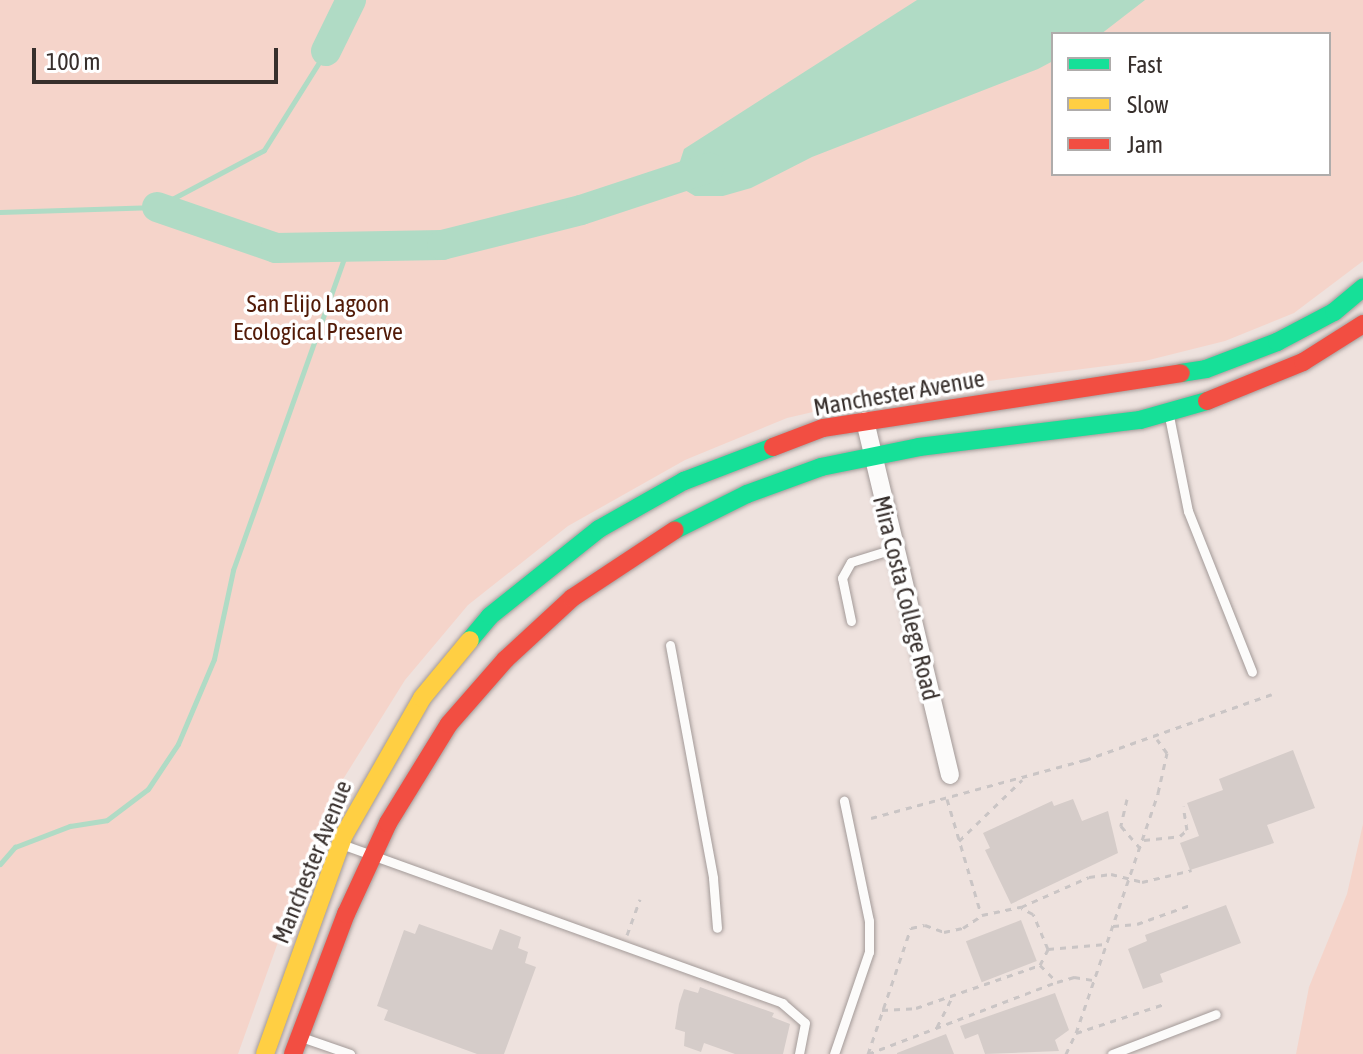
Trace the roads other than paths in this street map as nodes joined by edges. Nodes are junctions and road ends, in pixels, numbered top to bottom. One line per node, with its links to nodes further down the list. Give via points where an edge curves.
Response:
1 (1363, 288): 4 (main road, Manchester Avenue, via 1334,312 1277,342 1206,369)
2 (1363, 324): 3 (main road, via 1303,362 1231,394)
3 (1169, 413): 5 (main road); 9 (lane, via 1188,511)
4 (865, 421): 5 (street, Mira Costa College Road); 12 (main road, Manchester Avenue, via 823,428 684,481 599,529 490,616 422,698 378,767)
5 (870, 457): 6 (street, Mira Costa College Road); 13 (main road, via 821,467 747,494 644,546 572,598 506,659 449,724)
6 (893, 549): 7 (lane, via 851,562 842,578); 10 (street, Mira Costa College Road)
7 (851, 621)
8 (670, 645): 14 (lane, via 713,878)
9 (1252, 672)
10 (950, 775)
11 (844, 801): 20 (lane, via 869,921 869,952)
12 (340, 844): 13 (lane); 17 (main road, Manchester Avenue)
13 (373, 856): 16 (main road); 19 (lane, via 798,1012 805,1036)
14 (717, 928)
15 (1216, 1014): 21 (lane)
16 (296, 1045): 18 (lane)
17 (265, 1054)
18 (350, 1054)
19 (799, 1054)
20 (834, 1054)
21 (1112, 1054)

